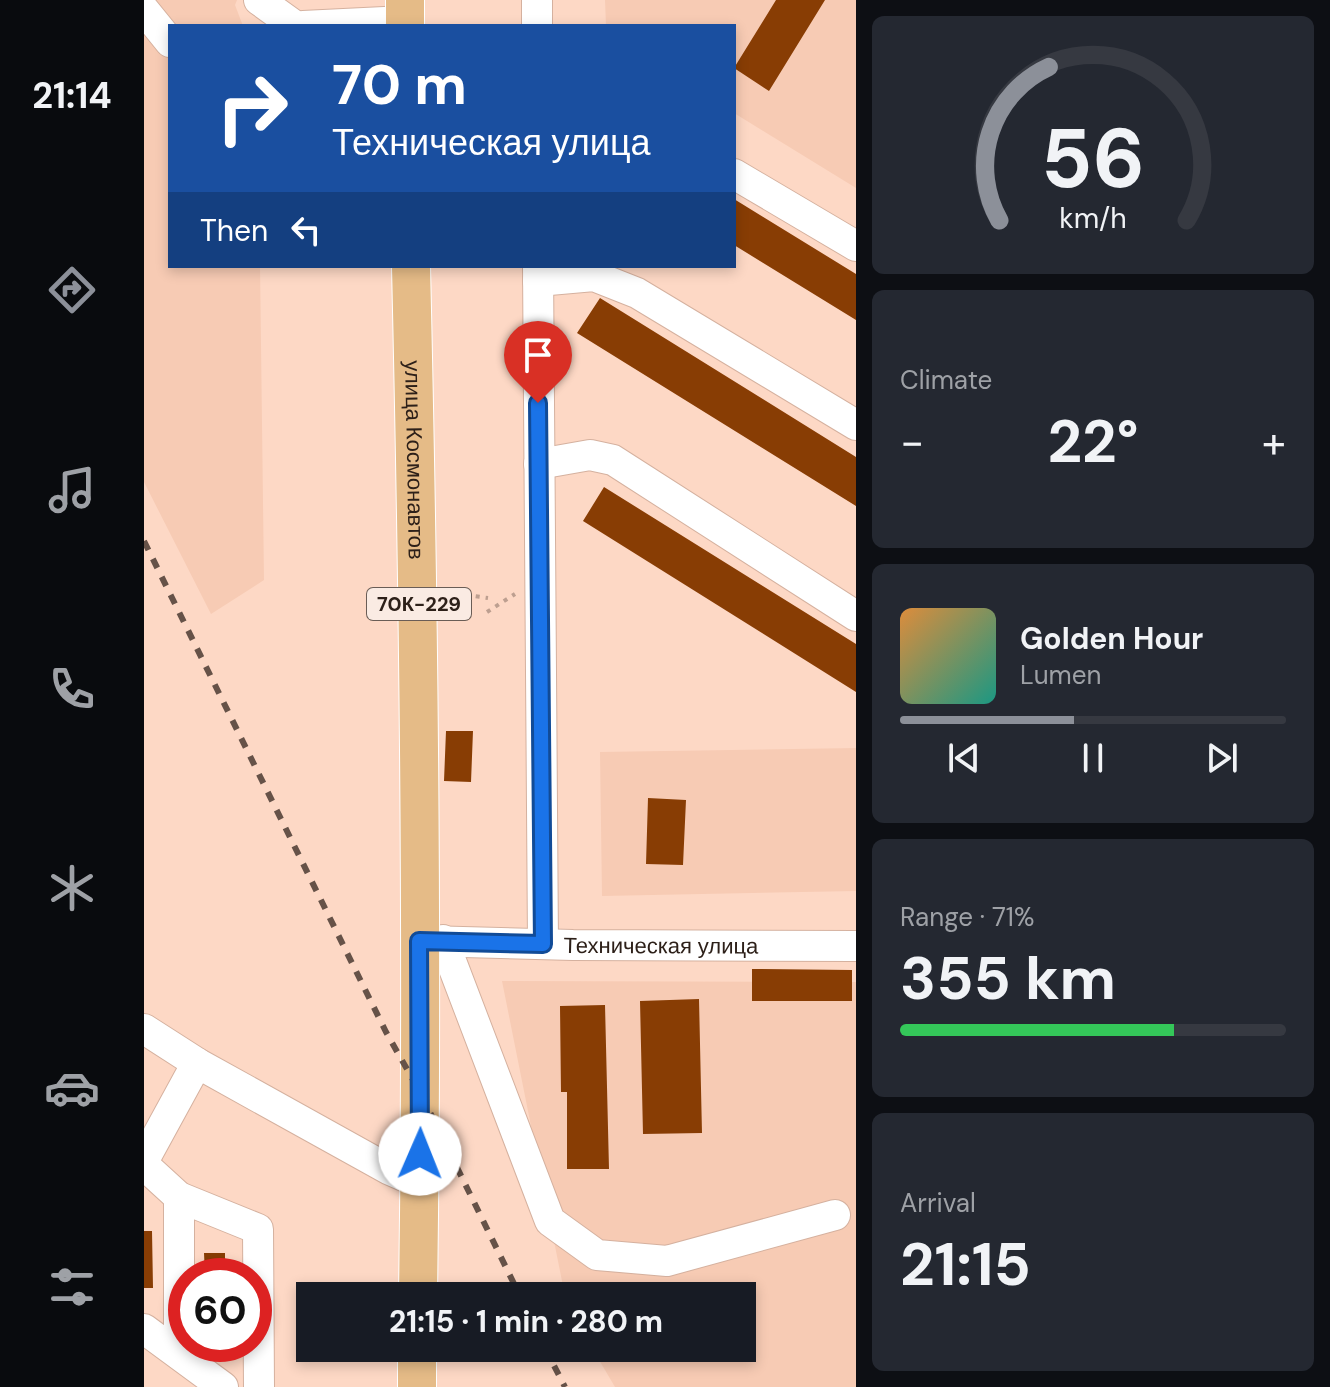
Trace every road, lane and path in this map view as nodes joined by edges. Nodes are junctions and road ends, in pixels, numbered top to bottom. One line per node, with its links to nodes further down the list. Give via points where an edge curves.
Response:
1 (259, 0): 5 (street)
2 (537, 0): 7 (street)
3 (144, 10): 8 (street)
4 (405, 16): 6 (street)
5 (292, 24)
6 (323, 24)
7 (537, 24)
8 (168, 40)
9 (736, 175): 10 (street)
10 (856, 246)
11 (411, 268): 15 (main road, улица Космонавтов / 70К-229)
12 (538, 274): 13 (street, via 594,276 637,293); 14 (street)
13 (856, 425)
14 (539, 464): 17 (street, via 590,455 613,460); 19 (street)
15 (419, 588): 16 (path); 18 (main road, улица Космонавтов / 70К-229)
16 (488, 598)
17 (856, 616)
18 (431, 941): 19 (street, Техническая улица); 24 (main road, 70К-229); 26 (street, via 550,1221 597,1255 667,1261)
19 (543, 944): 20 (street, Техническая улица)
20 (856, 946)
21 (144, 1029): 22 (street)
22 (197, 1063): 23 (street); 24 (street)
23 (144, 1163): 25 (street)
24 (420, 1183): 28 (main road, 70К-229)
25 (179, 1197): 27 (street); 34 (street, via 258,1229)
26 (835, 1215)
27 (179, 1258)
28 (418, 1282)
29 (144, 1329): 30 (street)
30 (168, 1346)
31 (190, 1362): 33 (street)
32 (417, 1362): 35 (main road)
33 (223, 1387)
34 (259, 1387)
35 (417, 1387)

